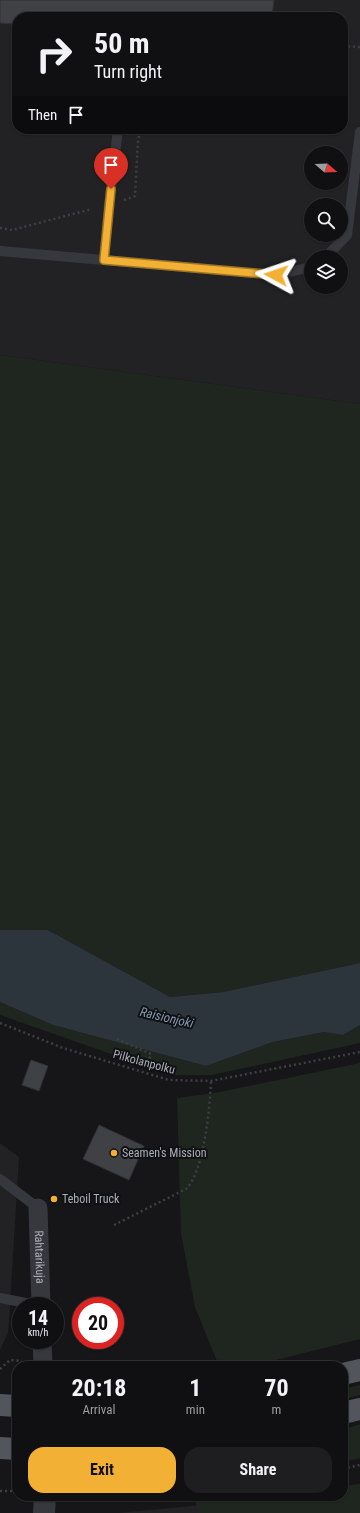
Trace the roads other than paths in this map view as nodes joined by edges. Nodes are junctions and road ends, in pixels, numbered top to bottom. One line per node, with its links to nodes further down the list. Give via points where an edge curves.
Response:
1 (360, 132): 4 (lane, via 347,235)
2 (117, 134): 5 (lane)
3 (0, 250): 5 (lane)
4 (333, 250)
5 (104, 260): 6 (lane, via 276,275)
6 (304, 269)
7 (0, 1179): 8 (lane)
8 (38, 1208): 9 (street, Rahtarikuja)
9 (41, 1297)
10 (0, 1298): 11 (lane)
11 (12, 1300)
12 (42, 1349): 13 (street)
13 (43, 1361)
14 (360, 1370): 15 (main road)
15 (348, 1373)
16 (0, 1405): 17 (main road)
17 (12, 1406)
18 (360, 1409): 19 (main road)
19 (348, 1413)
20 (0, 1448): 21 (main road)
21 (12, 1448)
22 (45, 1501): 23 (street)
23 (44, 1513)

